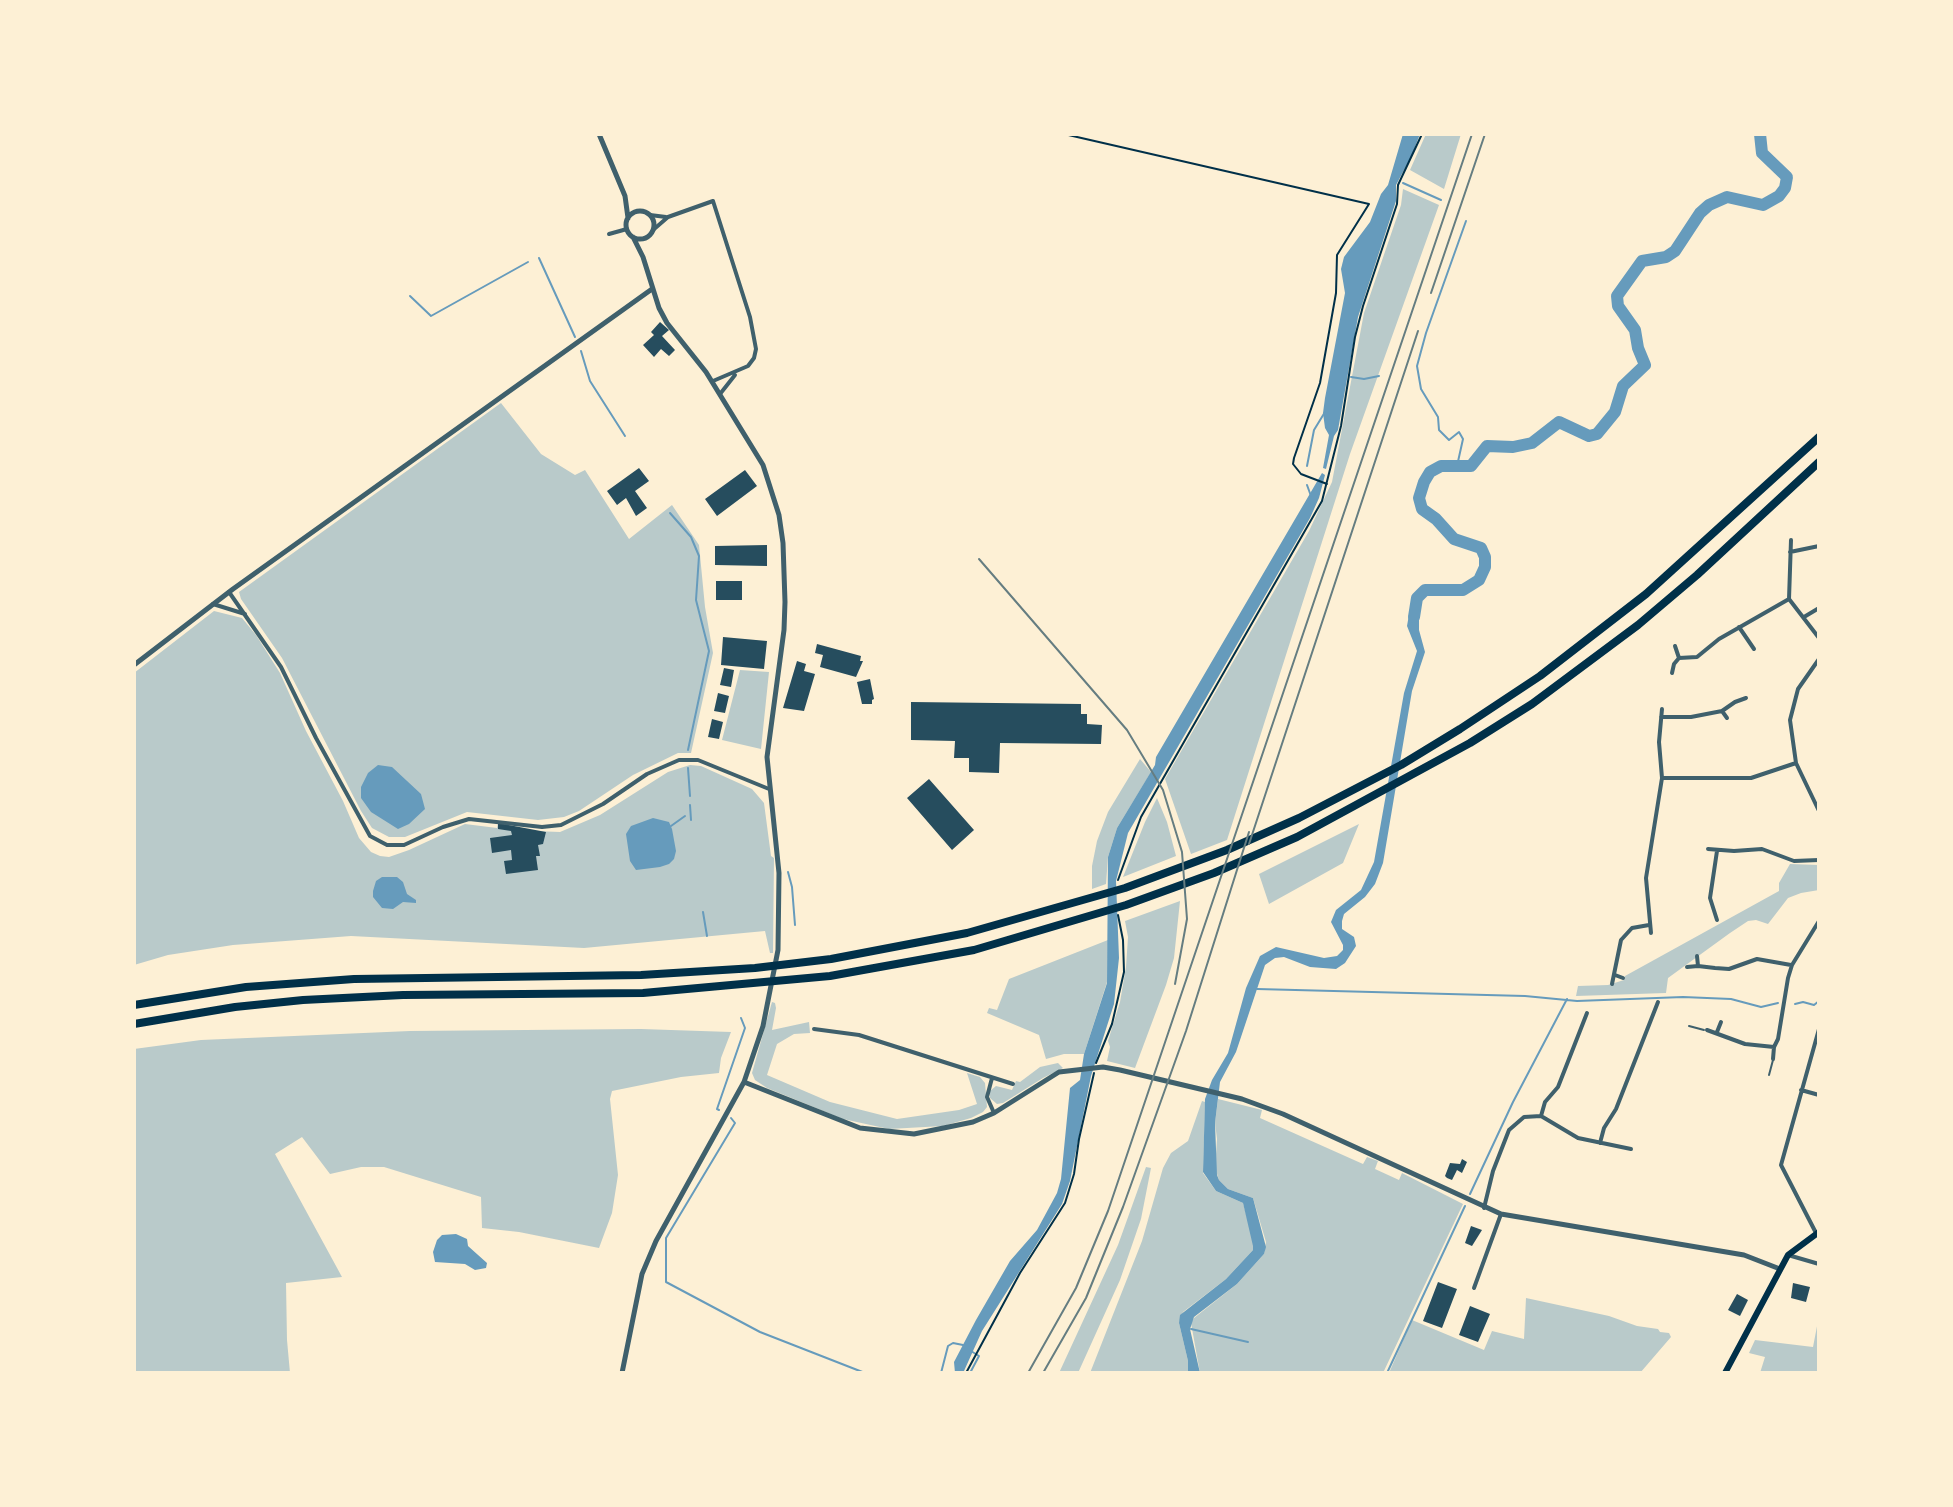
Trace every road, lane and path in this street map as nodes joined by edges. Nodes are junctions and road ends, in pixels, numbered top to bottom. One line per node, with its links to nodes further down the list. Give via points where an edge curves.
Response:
1 (599, 134): 4 (street)
2 (1064, 134): 21 (path, via 1369,204 1337,255 1336,293 1320,383 1294,458 1296,469)
3 (1422, 134): 21 (path, via 1398,185 1397,204 1363,306)
4 (625, 196): 5 (street); 8 (street)
5 (639, 211): 6 (street); 8 (street)
6 (650, 215): 7 (street); 10 (street)
7 (668, 217): 10 (street); 16 (street, via 713,201 756,344 752,361)
8 (628, 218): 9 (street)
9 (627, 229): 11 (street); 12 (street)
10 (653, 230): 13 (street)
11 (609, 234)
12 (633, 237): 13 (street); 14 (street)
13 (648, 237): 14 (street)
14 (643, 257): 15 (street)
15 (652, 289): 17 (street, via 667,323); 25 (street)
16 (737, 373): 17 (street); 18 (street)
17 (713, 381): 18 (street)
18 (720, 394): 46 (street, via 763,465 783,543 784,630 770,723)
19 (1819, 437): 67 (highway, via 1646,594 1540,676 1352,791 1282,826 1125,888 967,933 755,968 354,979 246,987)
20 (1819, 462): 52 (highway, via 1638,625 1532,704 1358,806 1281,844)
21 (1326, 483): 51 (path, via 1312,518 1141,817)
22 (1791, 540): 24 (street)
23 (1819, 546): 24 (street)
24 (1790, 552): 26 (street)
25 (229, 592): 27 (street); 29 (street)
26 (1789, 599): 30 (street); 31 (street)
27 (213, 604): 29 (street); 37 (street)
28 (1819, 608): 30 (street)
29 (246, 614): 46 (street, via 281,667 370,836 387,845 404,845 469,819 561,825 647,774 685,759)
30 (1804, 617): 32 (street)
31 (1739, 627): 34 (street); 35 (street, via 1697,657)
32 (1819, 638)
33 (1675, 646): 35 (street)
34 (1754, 649)
35 (1679, 658): 38 (street)
36 (1819, 659): 44 (street, via 1792,706)
37 (134, 665)
38 (1672, 673)
39 (1746, 698): 41 (street)
40 (1662, 709): 42 (street)
41 (1722, 711): 42 (street); 43 (street)
42 (1661, 717): 45 (street)
43 (1727, 718)
44 (1796, 763): 45 (street, via 1751,778); 47 (street)
45 (1662, 778): 57 (street, via 1646,878)
46 (769, 789): 84 (street, via 778,862 778,950 763,1026)
47 (1819, 811)
48 (1708, 849): 49 (street)
49 (1717, 851): 50 (street, via 1762,849 1785,862); 54 (street, via 1710,898)
50 (1819, 860)
51 (1118, 879)
52 (1122, 907): 74 (highway, via 933,959 757,984 621,994 330,998); 103 (path, via 1118,925 1124,972 1093,1077 1070,1193)
53 (1722, 908): 54 (street)
54 (1714, 912): 55 (street)
55 (1717, 920)
56 (1819, 921): 60 (street)
57 (1649, 925): 58 (street); 63 (street, via 1632,928 1621,940)
58 (1651, 933)
59 (1697, 956): 61 (street)
60 (1792, 965): 61 (street, via 1757,959 1729,969); 80 (street)
61 (1698, 966): 62 (street)
62 (1687, 967)
63 (1615, 975): 64 (street); 65 (street)
64 (1623, 978)
65 (1612, 984)
66 (1658, 1002): 69 (street)
67 (134, 1005)
68 (1647, 1006): 69 (street)
69 (1655, 1010): 91 (street)
70 (1587, 1013): 72 (street)
71 (1578, 1018): 72 (street)
72 (1584, 1021): 89 (street)
73 (1721, 1022): 79 (street)
74 (134, 1024)
75 (1689, 1026): 78 (lane)
76 (814, 1029): 83 (street, via 859,1035)
77 (1819, 1029): 86 (street)
78 (1707, 1030): 79 (street)
79 (1717, 1032): 80 (street, via 1745,1044)
80 (1774, 1047): 81 (street)
81 (1773, 1059): 82 (lane)
82 (1769, 1075)
83 (993, 1077): 85 (street); 88 (street, via 987,1097)
84 (744, 1082): 88 (street, via 838,1121 881,1132 938,1131); 102 (street, via 668,1216 644,1271)
85 (1013, 1084)
86 (1801, 1090): 87 (street); 96 (street, via 1781,1165)
87 (1819, 1095)
88 (994, 1113): 94 (street, via 1049,1078 1078,1069 1132,1072 1283,1114)
89 (1541, 1116): 91 (street, via 1578,1138); 94 (street, via 1524,1117 1509,1130)
90 (1625, 1139): 92 (street)
91 (1600, 1143): 92 (street)
92 (1623, 1147): 93 (street)
93 (1631, 1149)
94 (1484, 1208): 95 (street)
95 (1501, 1214): 99 (street, via 1744,1255); 100 (street)
96 (1818, 1232): 97 (main road)
97 (1788, 1255): 98 (street); 99 (main road)
98 (1819, 1264)
99 (1780, 1269): 104 (main road)
100 (1474, 1288): 101 (lane)
101 (1471, 1295)
102 (622, 1373)
103 (966, 1373)
104 (1725, 1373)

